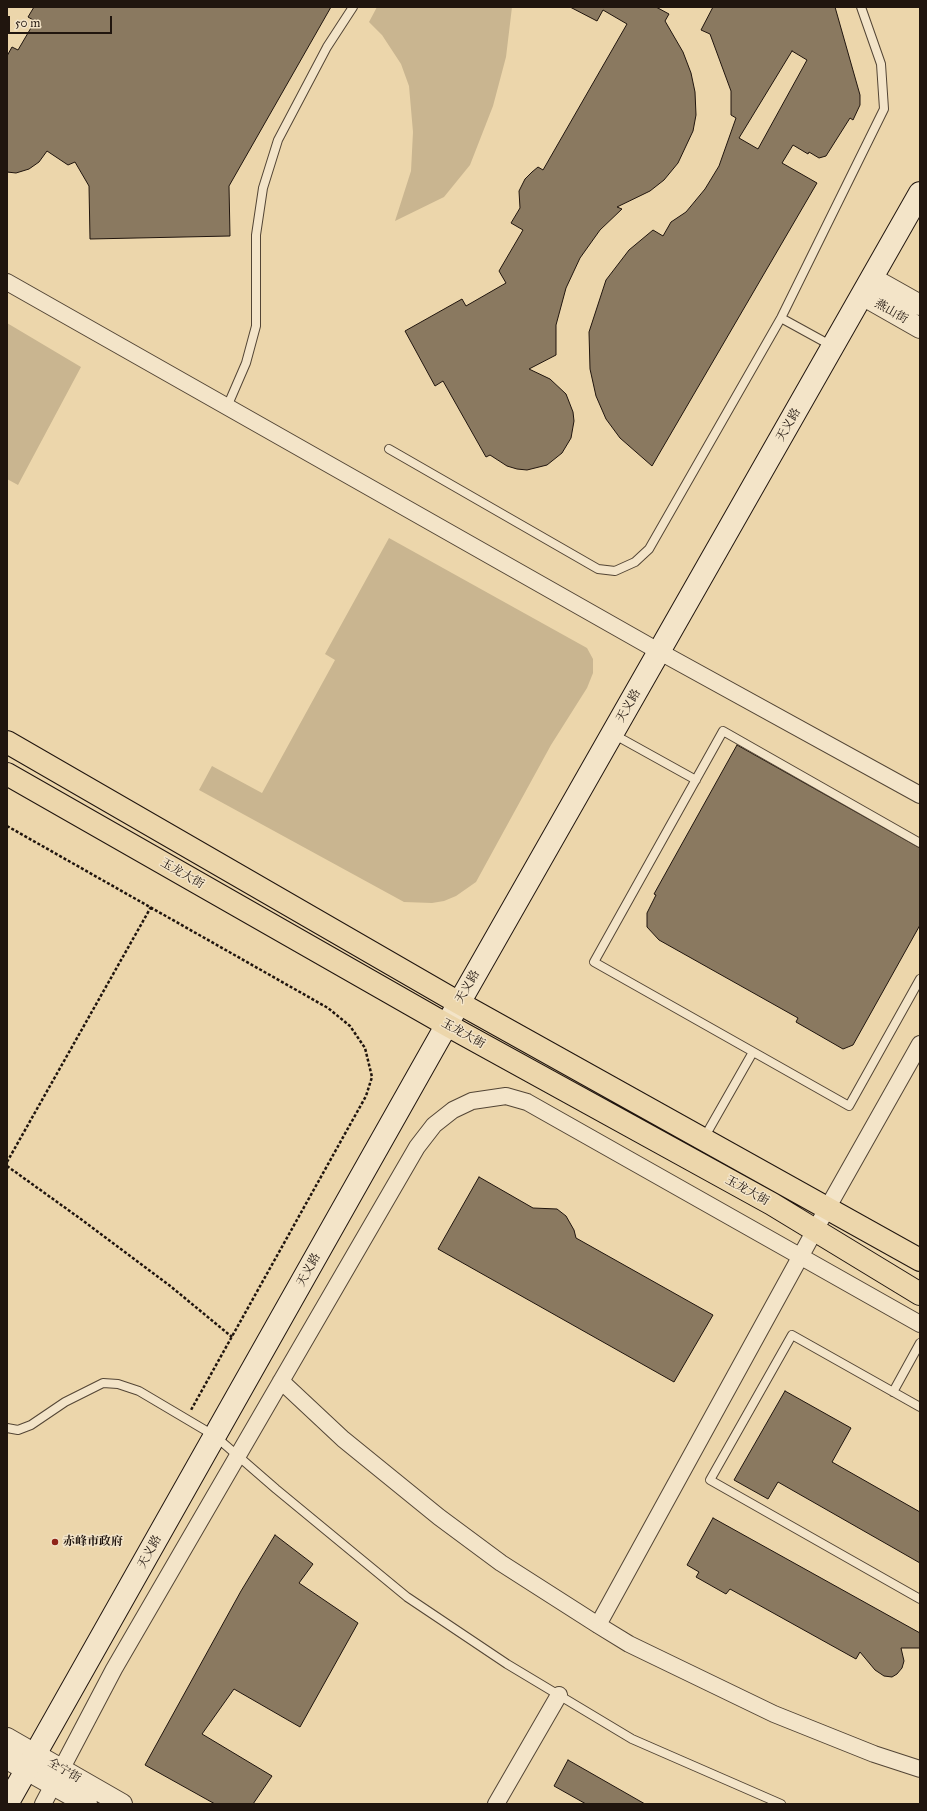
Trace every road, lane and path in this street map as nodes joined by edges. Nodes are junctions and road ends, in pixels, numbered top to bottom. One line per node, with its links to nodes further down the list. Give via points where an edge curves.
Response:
1 (353, 7): 10 (lane, via 327,47 276,146 263,188 256,235 256,326 246,363)
2 (861, 7): 7 (lane, via 881,64 884,109)
3 (920, 193): 5 (main road, 天义路)
4 (7, 282): 10 (street)
5 (867, 287): 6 (street, 燕山街); 8 (street, 燕山街); 9 (main road, 天义路)
6 (920, 305)
7 (781, 318): 9 (lane); 11 (lane, via 649,549 635,562 615,571 598,569)
8 (920, 328)
9 (833, 347): 12 (main road, 天义路)
10 (227, 407): 12 (street)
11 (389, 449)
12 (660, 652): 13 (main road, 天义路); 17 (street)
13 (613, 734): 16 (lane); 22 (main road, 天义路)
14 (7, 742): 22 (main road, 玉龙大街)
15 (7, 774): 23 (main road, 玉龙大街)
16 (696, 780): 19 (lane, via 723,731); 25 (lane, via 594,962)
17 (920, 795)
18 (7, 826): 20 (path)
19 (920, 843)
20 (150, 907): 27 (path); 35 (path, via 328,1008 350,1026 366,1048 372,1077 366,1096)
21 (920, 979): 25 (lane, via 849,1106)
22 (459, 1004): 23 (main road, 天义路); 26 (main road, 玉龙大街)
23 (446, 1025): 30 (main road, 玉龙大街); 42 (main road, 天义路)
24 (920, 1044): 29 (street)
25 (753, 1052): 26 (lane)
26 (703, 1140): 29 (main road, 玉龙大街)
27 (7, 1162)
28 (7, 1166): 35 (path, via 169,1285)
29 (828, 1210): 30 (street); 32 (main road, 玉龙大街)
30 (815, 1230): 31 (street); 33 (main road, 玉龙大街)
31 (800, 1257): 34 (street); 37 (street, via 526,1102 506,1096 472,1102 453,1110 434,1124 417,1147); 45 (street)
32 (920, 1260)
33 (920, 1294)
34 (920, 1324)
35 (232, 1337): 40 (path)
36 (920, 1343): 38 (lane)
37 (281, 1381): 43 (street); 45 (street, via 343,1439 439,1518 501,1563)
38 (893, 1392): 39 (lane); 44 (lane, via 792,1335 710,1480)
39 (920, 1407)
40 (186, 1419): 41 (lane, via 139,1391 118,1384 103,1383 65,1402 31,1425 18,1430); 42 (lane)
41 (7, 1428)
42 (215, 1436): 43 (lane); 49 (main road, 天义路)
43 (238, 1456): 46 (lane, via 407,1597 507,1664); 51 (street, via 114,1669)
44 (920, 1599)
45 (598, 1625): 50 (street, via 629,1644 774,1714 874,1754)
46 (559, 1695): 56 (street); 57 (lane, via 632,1739)
47 (7, 1738): 49 (street, 全宁街)
48 (7, 1758): 49 (street, 全宁街)
49 (31, 1762): 51 (street, 全宁街); 52 (main road, 天义路)
50 (920, 1769)
51 (57, 1777): 53 (street); 54 (street, 全宁街); 55 (street, 全宁街)
52 (7, 1804)
53 (43, 1804)
54 (87, 1804)
55 (122, 1804)
56 (496, 1804)
57 (781, 1804)

